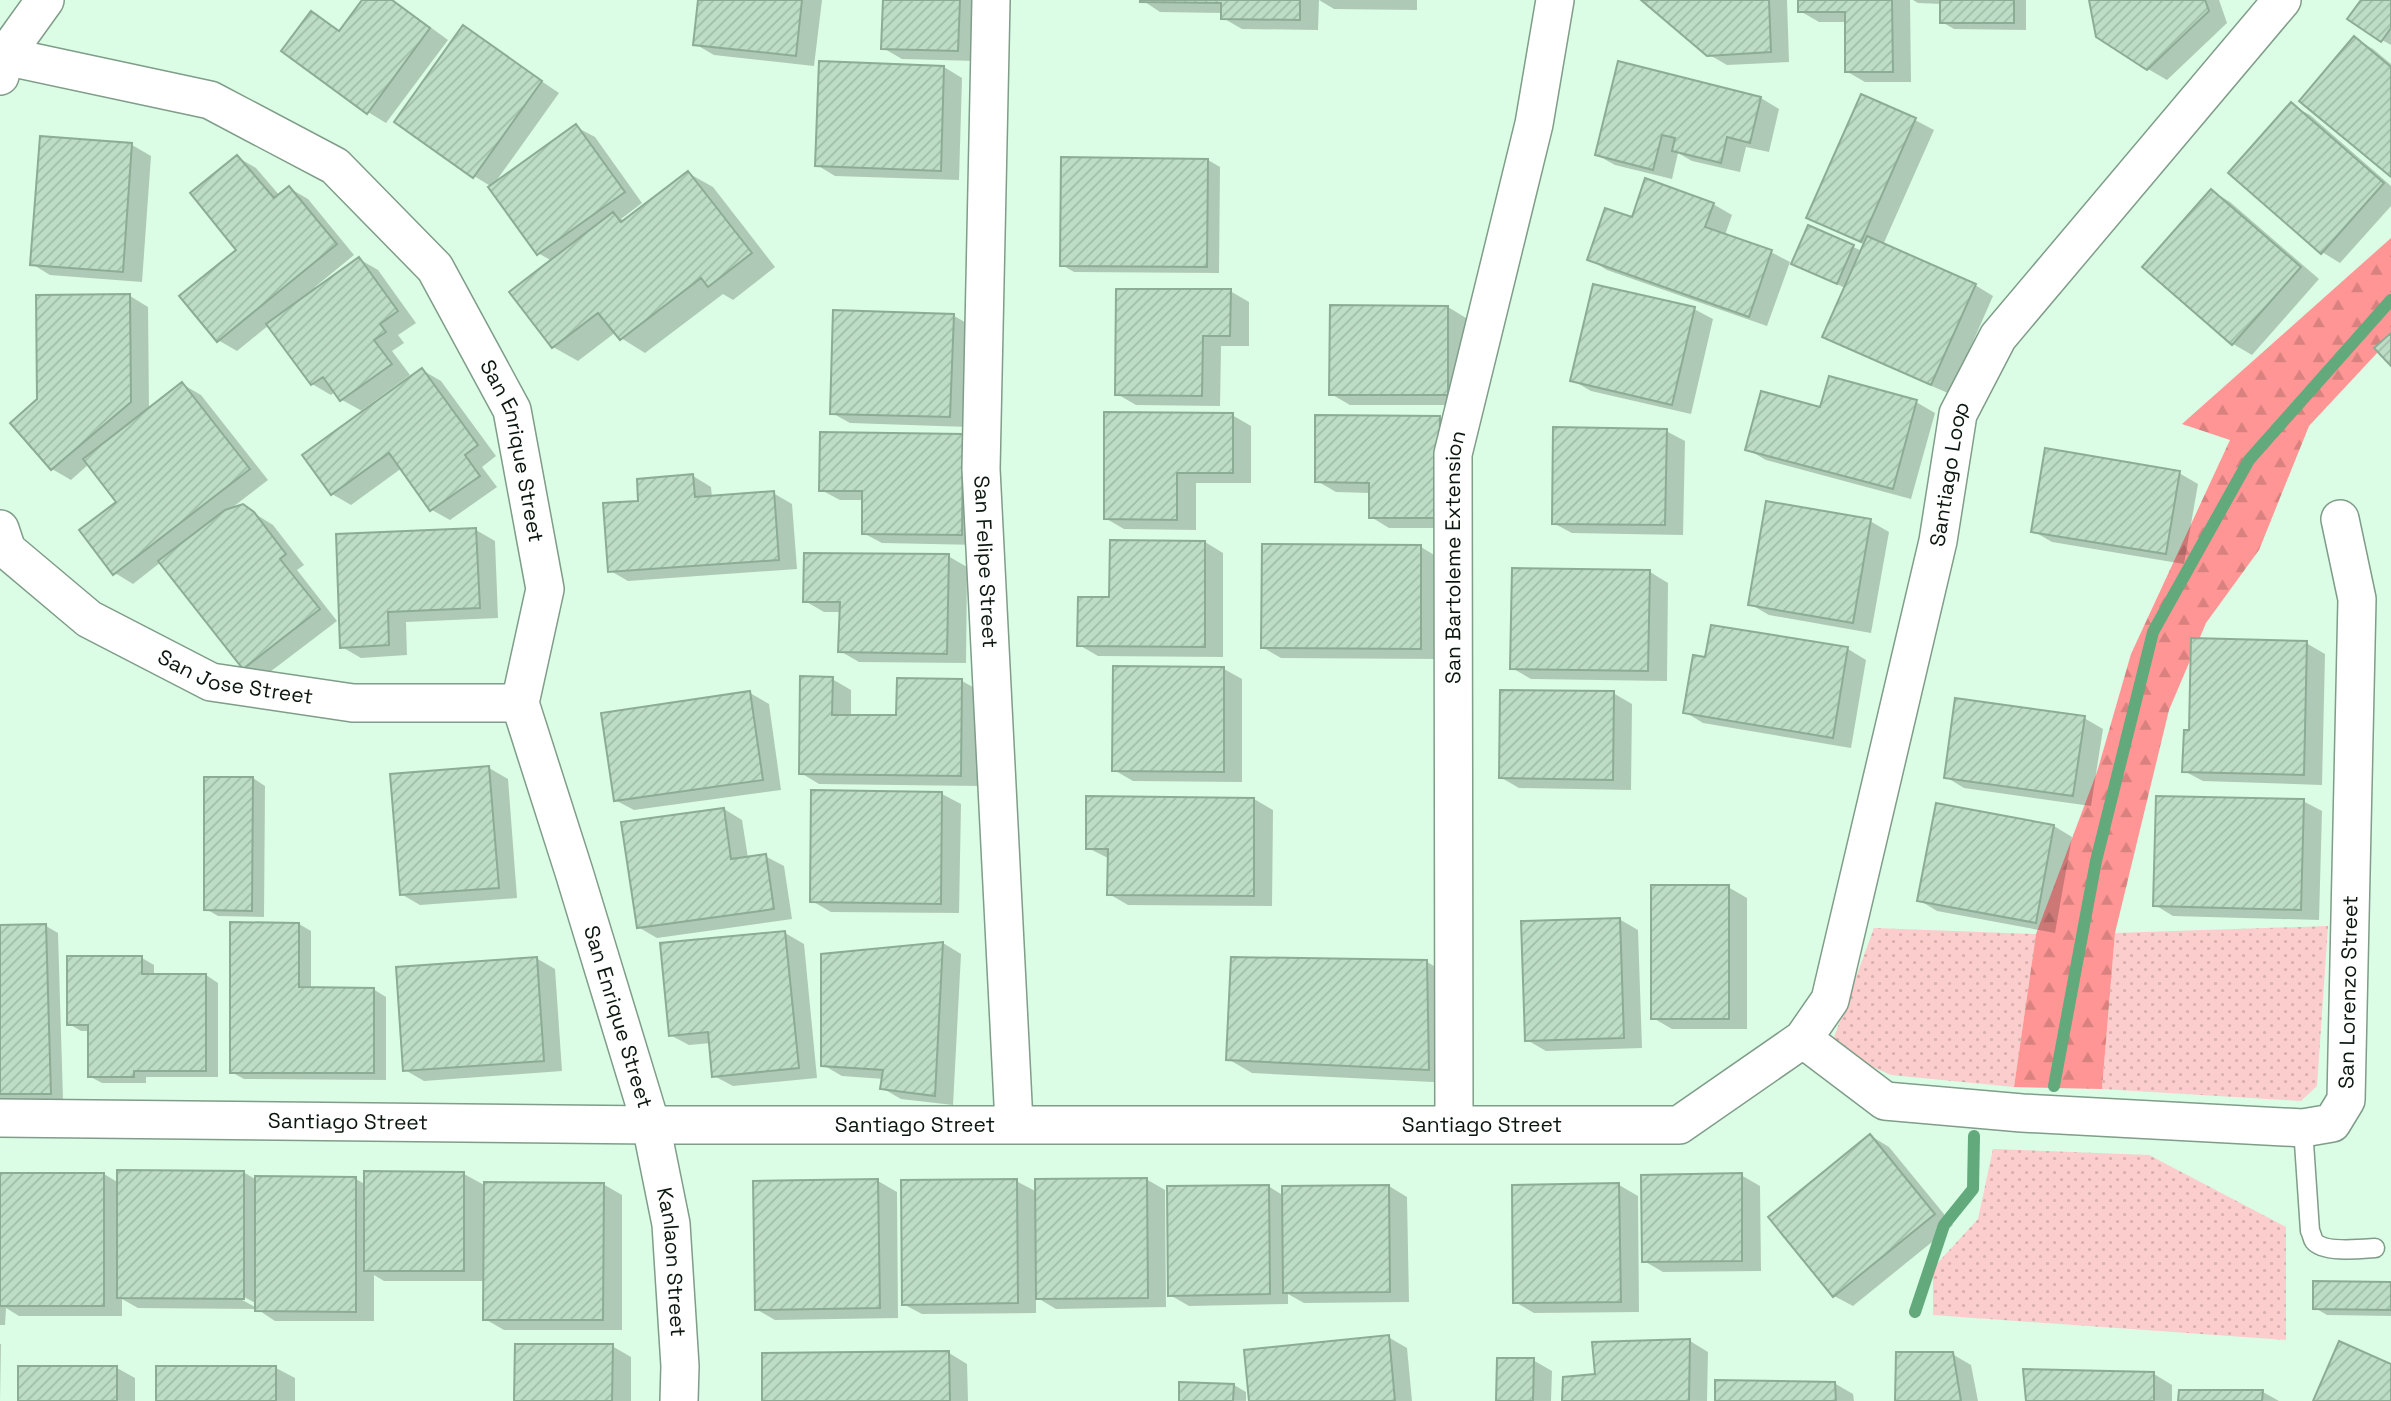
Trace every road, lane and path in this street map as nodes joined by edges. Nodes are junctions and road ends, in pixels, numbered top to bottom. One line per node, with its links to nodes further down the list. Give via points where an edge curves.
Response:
1 (45, 0): 5 (street)
2 (991, 0): 11 (street, San Felipe Street, via 981,469)
3 (1555, 0): 12 (street, San Bartoleme Extension, via 1534,124 1453,454)
4 (2282, 0): 9 (street, Santiago Loop, via 1998,337 1958,414 1938,541 1830,1000)
5 (2, 63): 8 (street, San Enrique Street, via 210,100 335,166 435,268 512,410 545,589)
6 (2340, 519): 14 (street, San Lorenzo Street, via 2357,599 2346,1100 2332,1123)
7 (0, 529): 8 (street, San Jose Street, via 7,550 89,619 211,682 354,703)
8 (520, 704): 13 (street, San Enrique Street)
9 (1803, 1039): 12 (street, Santiago Street, via 1679,1125); 14 (street, San Lorenzo Street, via 1885,1101)
10 (0, 1118): 13 (street, Santiago Street)
11 (1014, 1123): 12 (street, Santiago Street); 13 (street, Santiago Street)
12 (1454, 1124)
13 (651, 1125): 16 (street, Kanlaon Street, via 671,1224)
14 (2303, 1128): 15 (lane, via 2314,1241 2322,1247)
15 (2375, 1248)
16 (679, 1401)

